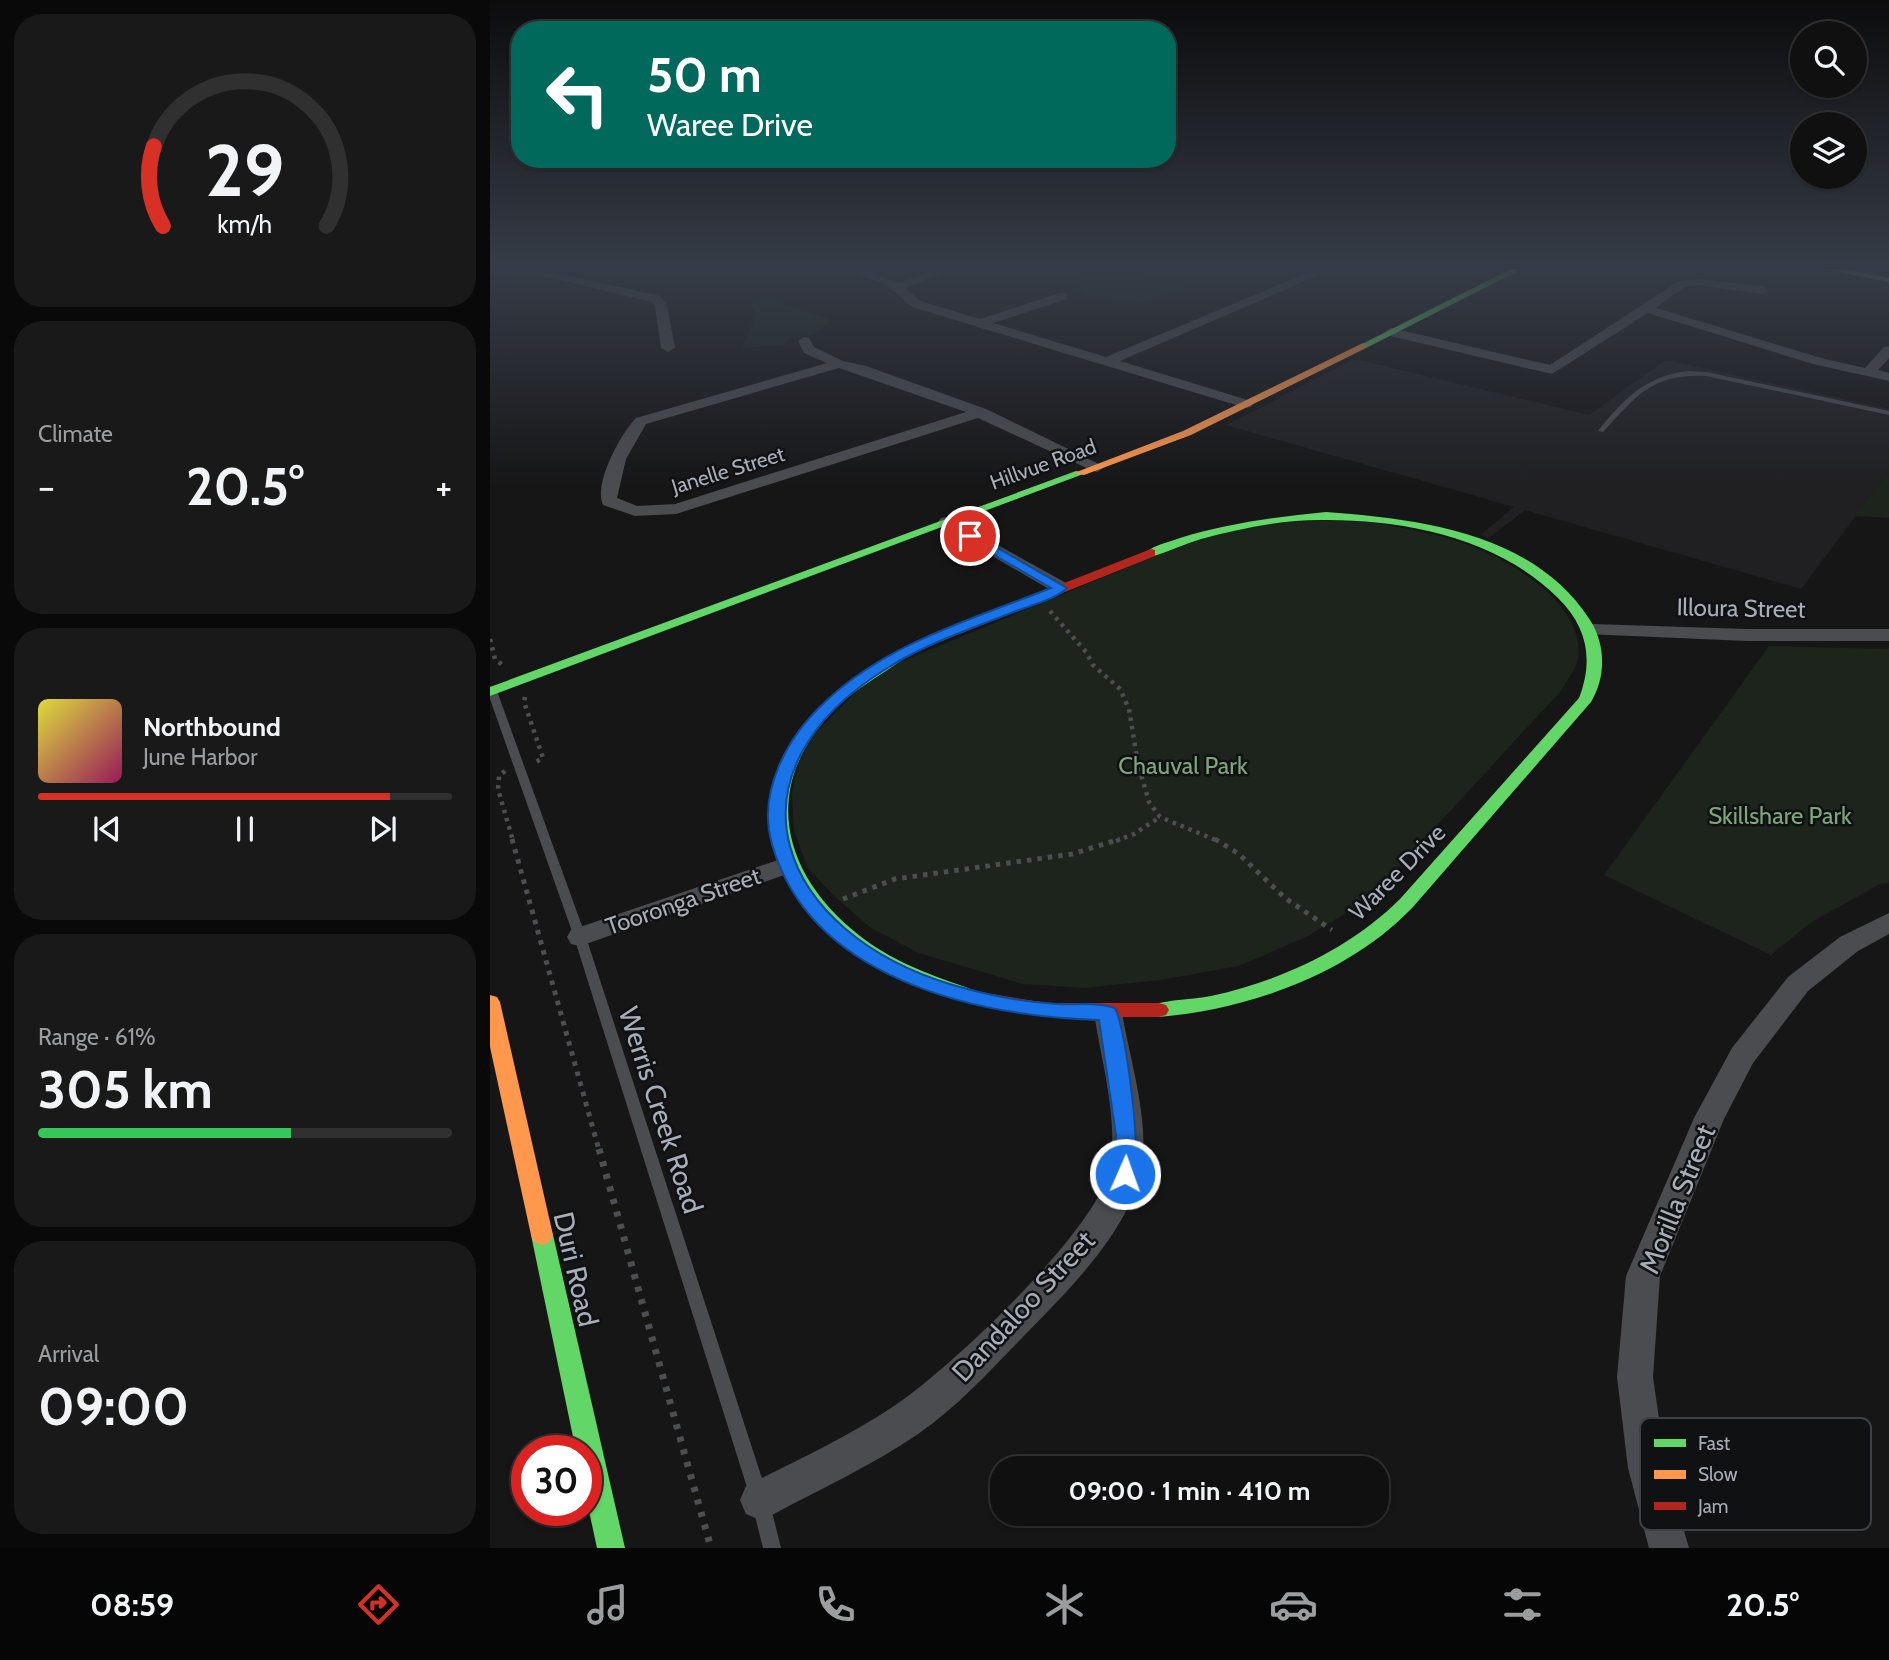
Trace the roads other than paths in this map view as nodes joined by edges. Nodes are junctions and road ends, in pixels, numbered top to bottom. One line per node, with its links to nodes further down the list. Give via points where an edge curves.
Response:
1 (667, 341): 9 (street)
2 (804, 341): 12 (street, via 809,350)
3 (1040, 341): 11 (street)
4 (1156, 341): 11 (street)
5 (1372, 341): 15 (street, Hillvue Road)
6 (1430, 341): 7 (street, via 1552,370)
7 (1597, 341)
8 (1753, 341): 13 (street)
9 (668, 348)
10 (1889, 350): 13 (street)
11 (1107, 362): 15 (street)
12 (839, 364): 16 (street); 16 (street, Janelle Street, via 637,423 609,485 609,501 635,511 676,509)
13 (1868, 373): 14 (street)
14 (1889, 377)
15 (1246, 404): 19 (street, Hillvue Road)
16 (981, 412): 19 (street)
17 (1889, 413): 18 (lane, via 1706,373 1680,372 1648,385)
18 (1601, 431)
19 (1097, 467): 20 (street, Hillvue Road)
20 (947, 522): 21 (street); 24 (street, Hillvue Road)
21 (1061, 588): 22 (street, Waree Drive, via 1219,528 1294,517 1359,517 1448,533 1516,559 1561,590); 25 (street, Waree Drive, via 922,644 855,682 828,706 791,757 780,785 777,832)
22 (1592, 630): 23 (street, Illoura Street); 29 (street, Waree Drive, via 1597,678 1586,699 1378,930 1323,964 1241,995 1181,1009)
23 (1889, 635)
24 (491, 692): 27 (lane, Werris Creek Road)
25 (787, 865): 27 (street, Tooronga Street); 29 (street, Waree Drive, via 802,893 835,931 903,973 1005,1005)
26 (1889, 922): 30 (street, Morilla Street, via 1849,944 1798,984 1742,1056 1709,1118 1643,1276 1635,1377)
27 (580, 937): 31 (lane, Werris Creek Road)
28 (490, 1002): 33 (street, Duri Road)
29 (1108, 1013): 31 (street, Dandaloo Street, via 1126,1135 1125,1174 1102,1220 1054,1281 926,1405 892,1430)
30 (1640, 1418)
31 (760, 1500): 34 (lane, Werris Creek Road)
32 (1664, 1530): 35 (street, Morilla Street)
33 (611, 1548)
34 (772, 1548)
35 (1669, 1548)

